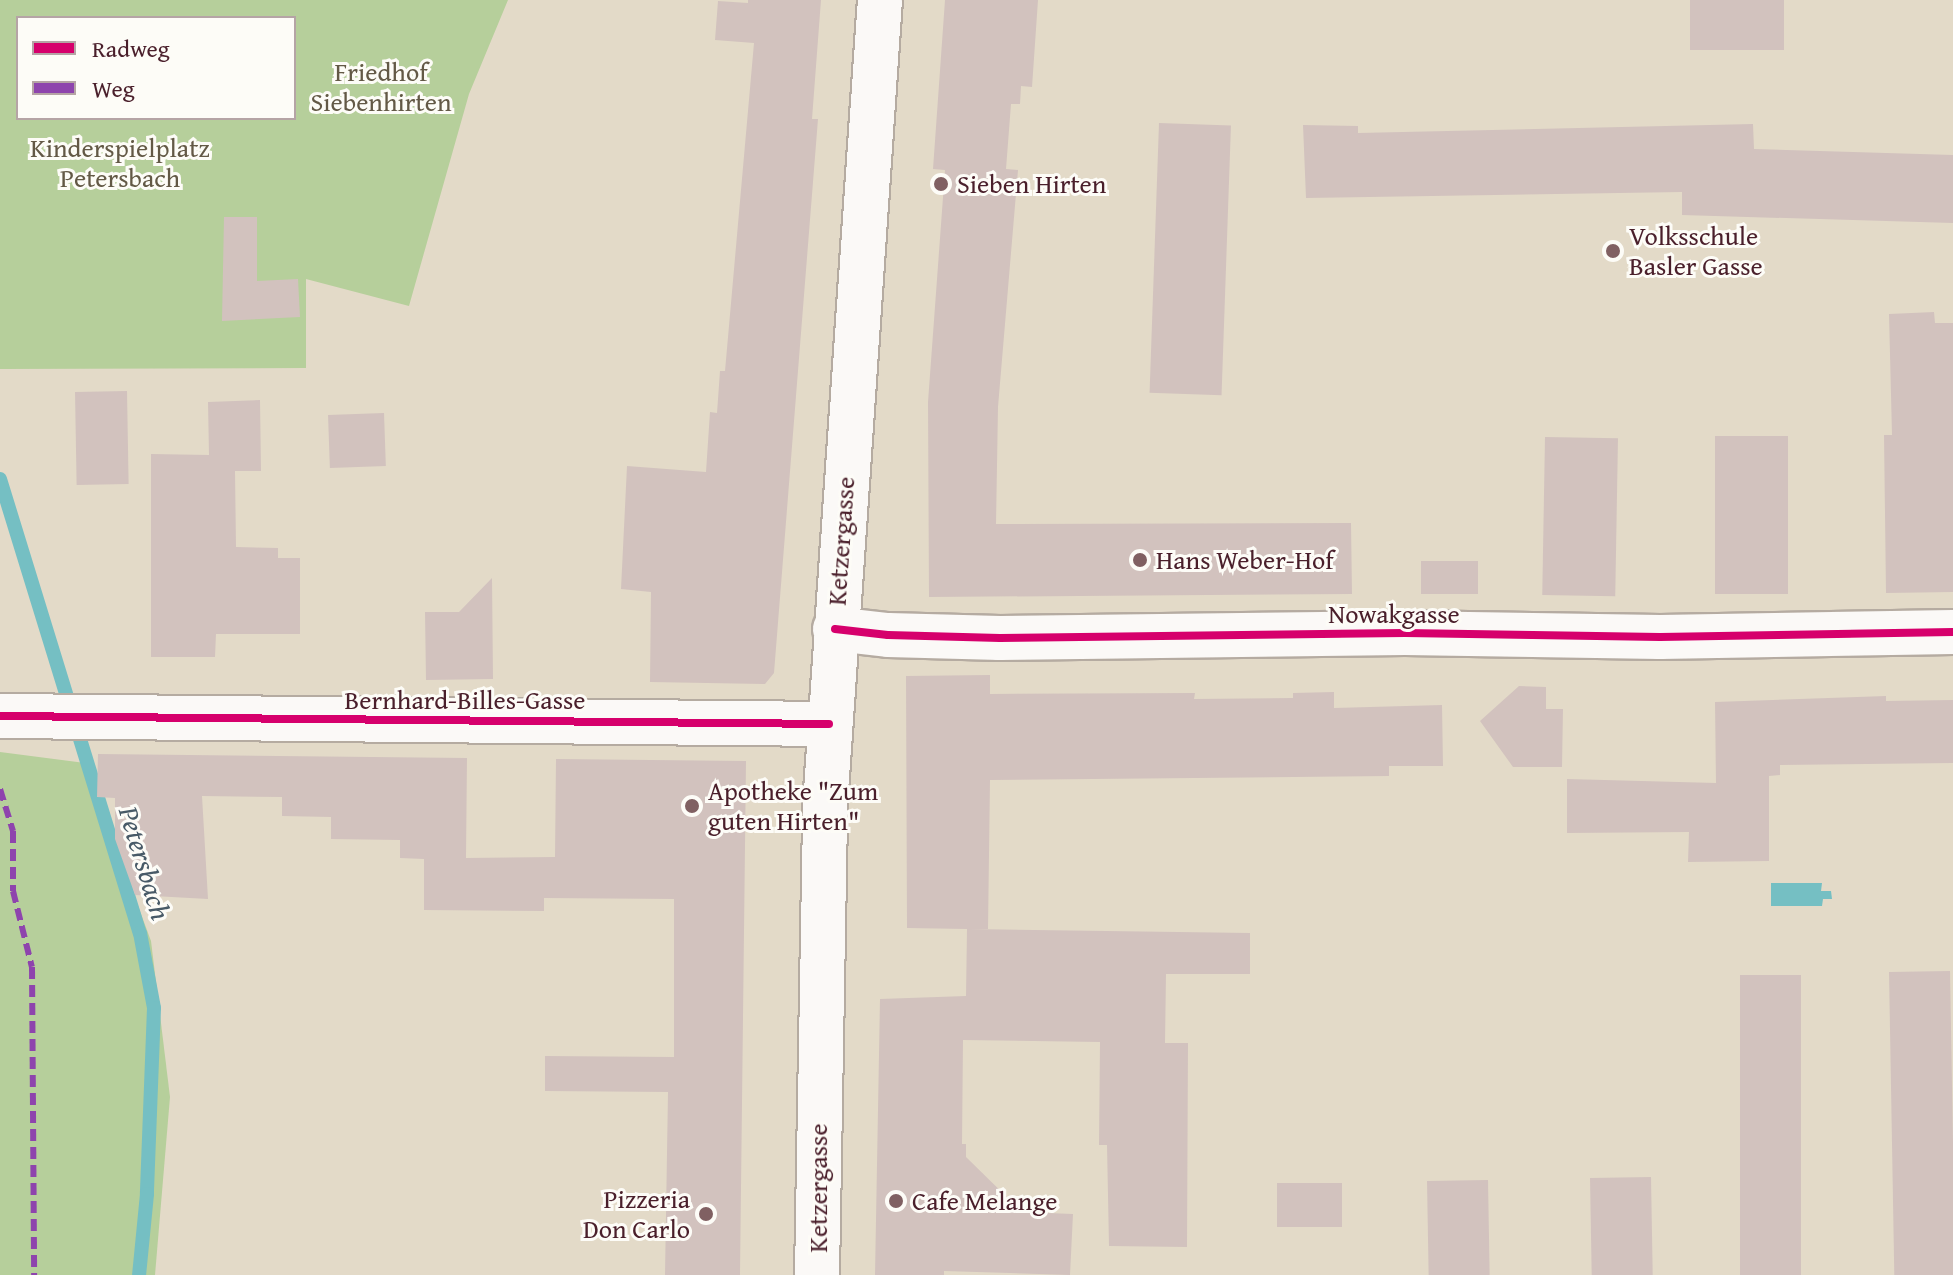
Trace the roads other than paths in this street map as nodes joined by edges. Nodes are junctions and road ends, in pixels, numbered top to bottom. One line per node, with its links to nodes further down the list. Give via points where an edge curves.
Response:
1 (880, 0): 2 (street, Ketzergasse)
2 (835, 629): 3 (street, Nowakgasse, via 1000,638); 5 (street, Ketzergasse)
3 (1953, 632)
4 (11, 718): 5 (street, Bernhard-Billes-Gasse)
5 (829, 724): 6 (street, Ketzergasse, via 819,992)
6 (817, 1275)

